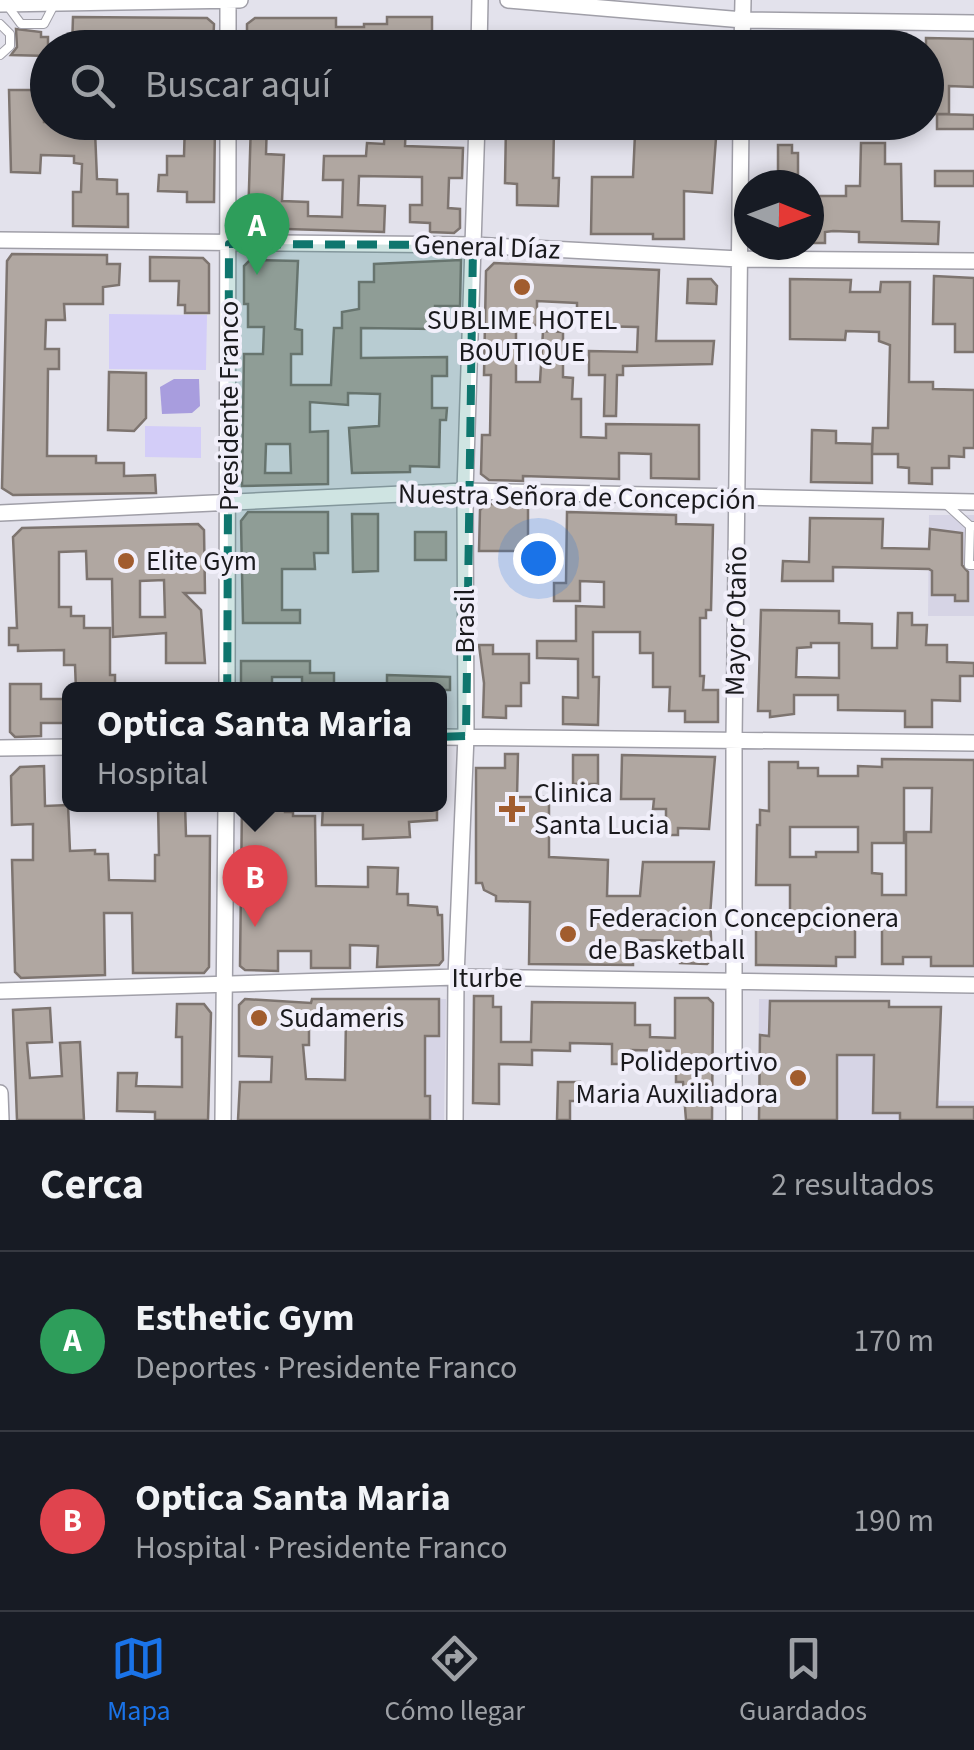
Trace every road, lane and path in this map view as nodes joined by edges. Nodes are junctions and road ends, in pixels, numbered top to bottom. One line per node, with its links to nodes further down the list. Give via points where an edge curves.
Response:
1 (228, 0): 2 (street); 6 (street); 12 (street)
2 (240, 0)
3 (480, 0): 13 (street)
4 (508, 0): 8 (street)
5 (743, 0): 8 (street)
6 (55, 3): 7 (street); 11 (lane, via 44,24)
7 (3, 4): 11 (lane)
8 (743, 20): 9 (street); 14 (street)
9 (974, 23)
10 (0, 24): 15 (lane)
11 (21, 24): 15 (lane)
12 (228, 30)
13 (479, 30)
14 (743, 30)
15 (10, 34): 16 (lane)
16 (0, 56)
17 (228, 140): 22 (street, Presidente Franco)
18 (476, 140): 23 (street, Brasil)
19 (741, 140): 20 (street, Mayor Otaño)
20 (740, 170)
21 (0, 240): 22 (street, General Díaz)
22 (229, 244): 23 (street, General Díaz); 30 (street, Presidente Franco)
23 (473, 245): 24 (street, General Díaz); 28 (street, Brasil)
24 (734, 259)
25 (739, 260): 29 (street, Mayor Otaño)
26 (817, 260): 27 (street, General Díaz)
27 (974, 262)
28 (465, 491): 29 (street, Nuestra Señora de Concepción); 30 (street, Nuestra Señora de Concepción); 37 (street, Brasil)
29 (738, 499): 31 (street, Nuestra Señora de Concepción); 39 (street, Mayor Otaño)
30 (229, 502): 33 (street, Nuestra Señora de Concepción); 36 (street, Presidente Franco)
31 (944, 502): 32 (street, Nuestra Señora de Concepción); 34 (lane)
32 (974, 502)
33 (0, 513)
34 (972, 526): 35 (lane)
35 (974, 564)
36 (227, 682)
37 (466, 736): 38 (street); 39 (street); 44 (street, Brasil)
38 (447, 737)
39 (734, 740): 40 (street); 45 (street, Mayor Otaño)
40 (974, 744)
41 (62, 747): 42 (street)
42 (0, 748)
43 (226, 812): 46 (street)
44 (456, 977): 45 (street, Iturbe); 46 (street, Iturbe); 52 (street, Brasil)
45 (734, 980): 47 (street, Iturbe); 53 (street, Mayor Otaño)
46 (225, 983): 48 (street, Iturbe); 51 (street)
47 (974, 985)
48 (0, 991)
49 (0, 1093): 50 (street)
50 (0, 1120)
51 (223, 1120)
52 (455, 1120)
53 (734, 1120)

